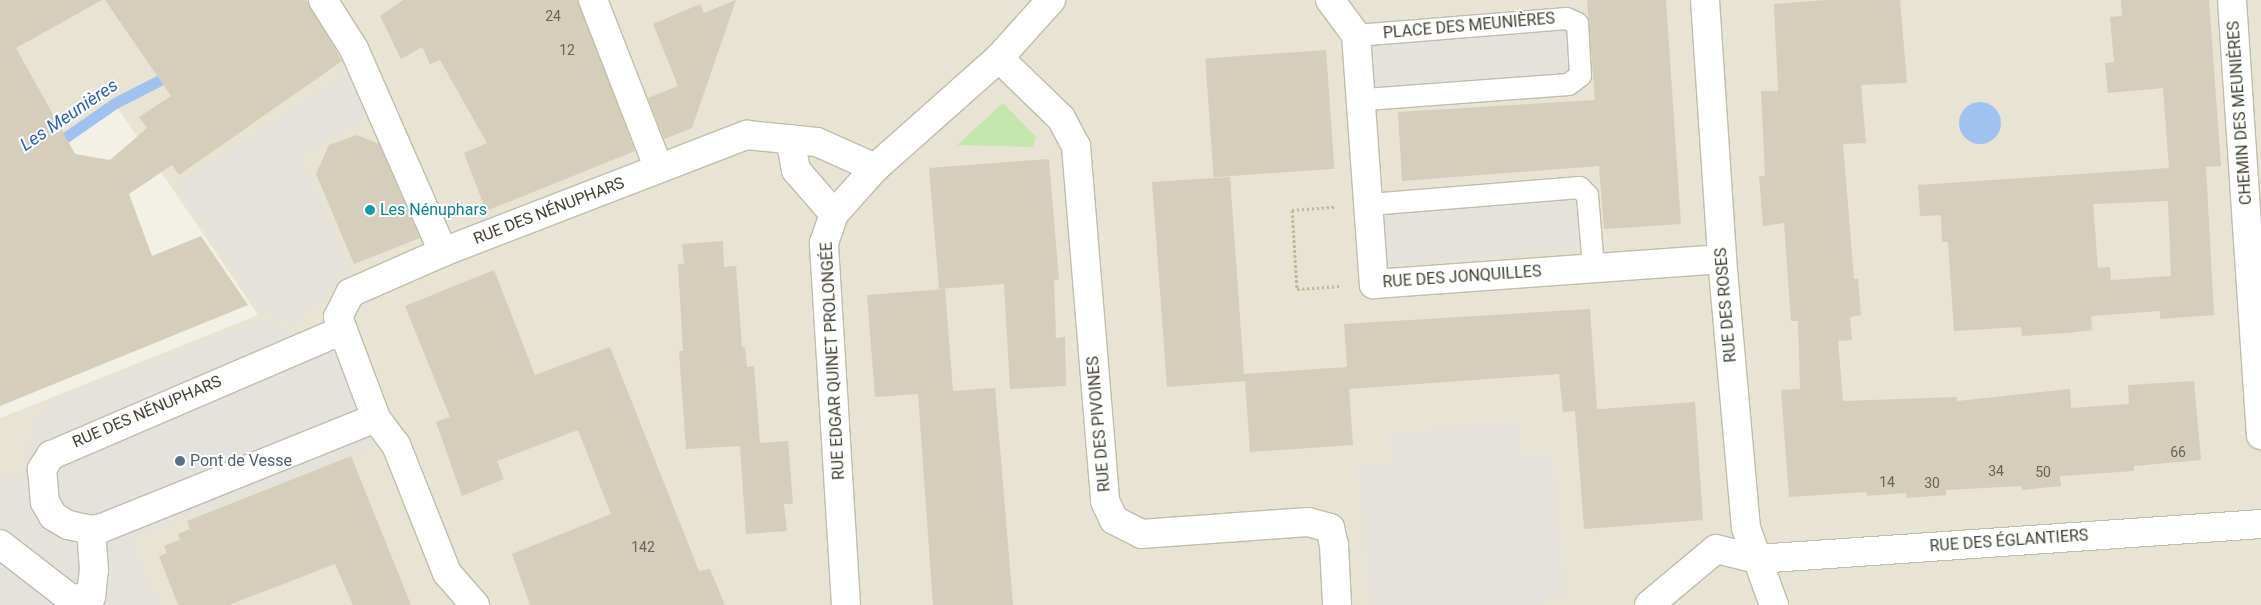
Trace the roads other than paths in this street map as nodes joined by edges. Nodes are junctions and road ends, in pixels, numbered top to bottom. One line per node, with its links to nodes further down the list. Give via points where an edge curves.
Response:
1 (323, 0): 16 (street, via 354,49)
2 (593, 0): 13 (street)
3 (1051, 0): 8 (street, RUE EDGAR QUINET PROLONGÉE)
4 (1330, 0): 7 (street)
5 (1705, 0): 17 (street, RUE DES ROSES)
6 (2232, 0): 11 (street, CHEMIN DES MEUNIÈRES)
7 (1356, 35): 9 (street, RUE DES JONQUILLES); 9 (lane, PLACE DES MEUNIÈRES, via 1566,18 1577,24 1580,75 1568,84)
8 (999, 58): 12 (street, RUE EDGAR QUINET PROLONGÉE); 28 (street, RUE DES PIVOINES, via 1061,118 1076,146 1105,501 1114,520 1141,534 1308,522 1330,528 1334,545)
9 (1362, 99): 14 (street, RUE DES JONQUILLES)
10 (790, 139): 12 (street, RUE DES NÉNUPHARS, via 817,142); 13 (street, RUE DES NÉNUPHARS, via 747,136); 15 (street, via 796,170)
11 (2252, 148): 21 (street, CHEMIN DES MEUNIÈRES)
12 (875, 168): 15 (street, RUE EDGAR QUINET PROLONGÉE)
13 (659, 169): 16 (street, RUE DES NÉNUPHARS)
14 (1369, 204): 18 (lane, via 1579,187 1587,195); 18 (street, RUE DES JONQUILLES, via 1374,284)
15 (834, 214): 27 (street, RUE EDGAR QUINET PROLONGÉE, via 824,243)
16 (443, 252): 19 (street, RUE DES NÉNUPHARS, via 350,293 338,317)
17 (1722, 259): 18 (street, RUE DES JONQUILLES); 25 (street, RUE DES ROSES, via 1746,528)
18 (1593, 267)
19 (342, 330): 20 (street, RUE DES NÉNUPHARS); 23 (street, RUE DES NÉNUPHARS, via 51,455 42,469 46,502 53,516 68,526)
20 (376, 418): 23 (street); 26 (street, RUE DES NÉNUPHARS, via 396,445 447,573)
21 (2261, 435)
22 (2261, 524): 25 (street, RUE DES ÉGLANTIERS)
23 (91, 530): 24 (street, via 94,570 91,596 71,599)
24 (0, 544)
25 (1757, 559): 29 (street, RUE DES ÉGLANTIERS, via 1716,549); 30 (street, RUE DES ROSES)
26 (475, 605)
27 (846, 605)
28 (1336, 605)
29 (1648, 605)
30 (1774, 605)

